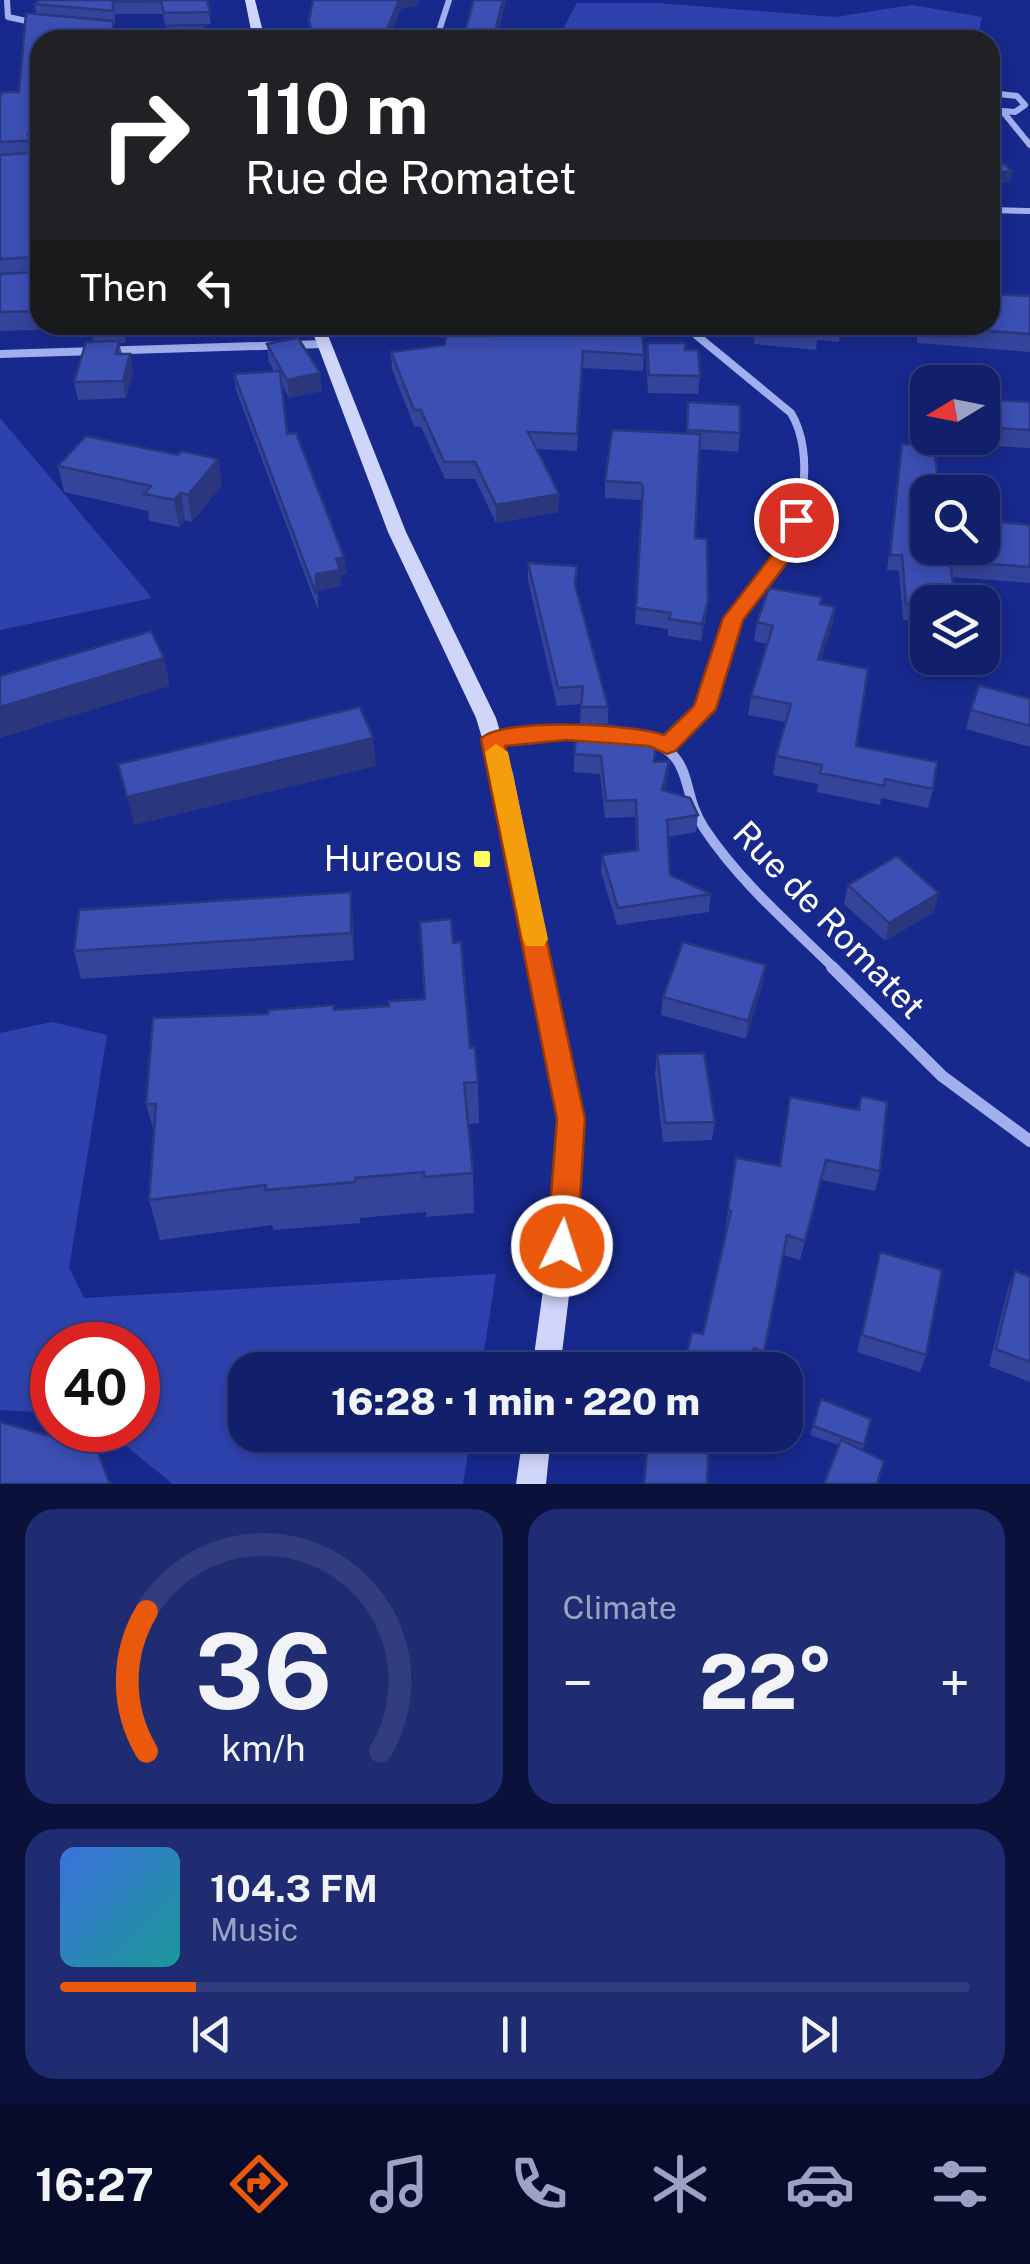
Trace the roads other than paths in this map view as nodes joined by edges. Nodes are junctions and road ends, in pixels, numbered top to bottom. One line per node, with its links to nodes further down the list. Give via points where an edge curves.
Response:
1 (6, 0): 4 (street, via 8,18)
2 (250, 0): 5 (street)
3 (449, 0): 6 (street)
4 (54, 26)
5 (257, 30)
6 (439, 30)
7 (1000, 94): 9 (street, via 1023,100 1022,109)
8 (1000, 112): 9 (street)
9 (1004, 113): 10 (street)
10 (1030, 145)
11 (1000, 210): 12 (street)
12 (1030, 211)
13 (304, 335): 16 (street)
14 (320, 335): 19 (street, via 398,532)
15 (696, 335): 20 (street, via 791,413 808,462 790,546 733,618 704,709)
16 (0, 354)
17 (602, 735): 19 (street)
18 (636, 738): 20 (street)
19 (492, 739): 22 (street, via 571,1119)
20 (667, 746): 21 (street, Rue de Romatet, via 702,826 749,884 942,1076)
21 (1030, 1141)
22 (548, 1352)
23 (536, 1452): 24 (street)
24 (531, 1484)

